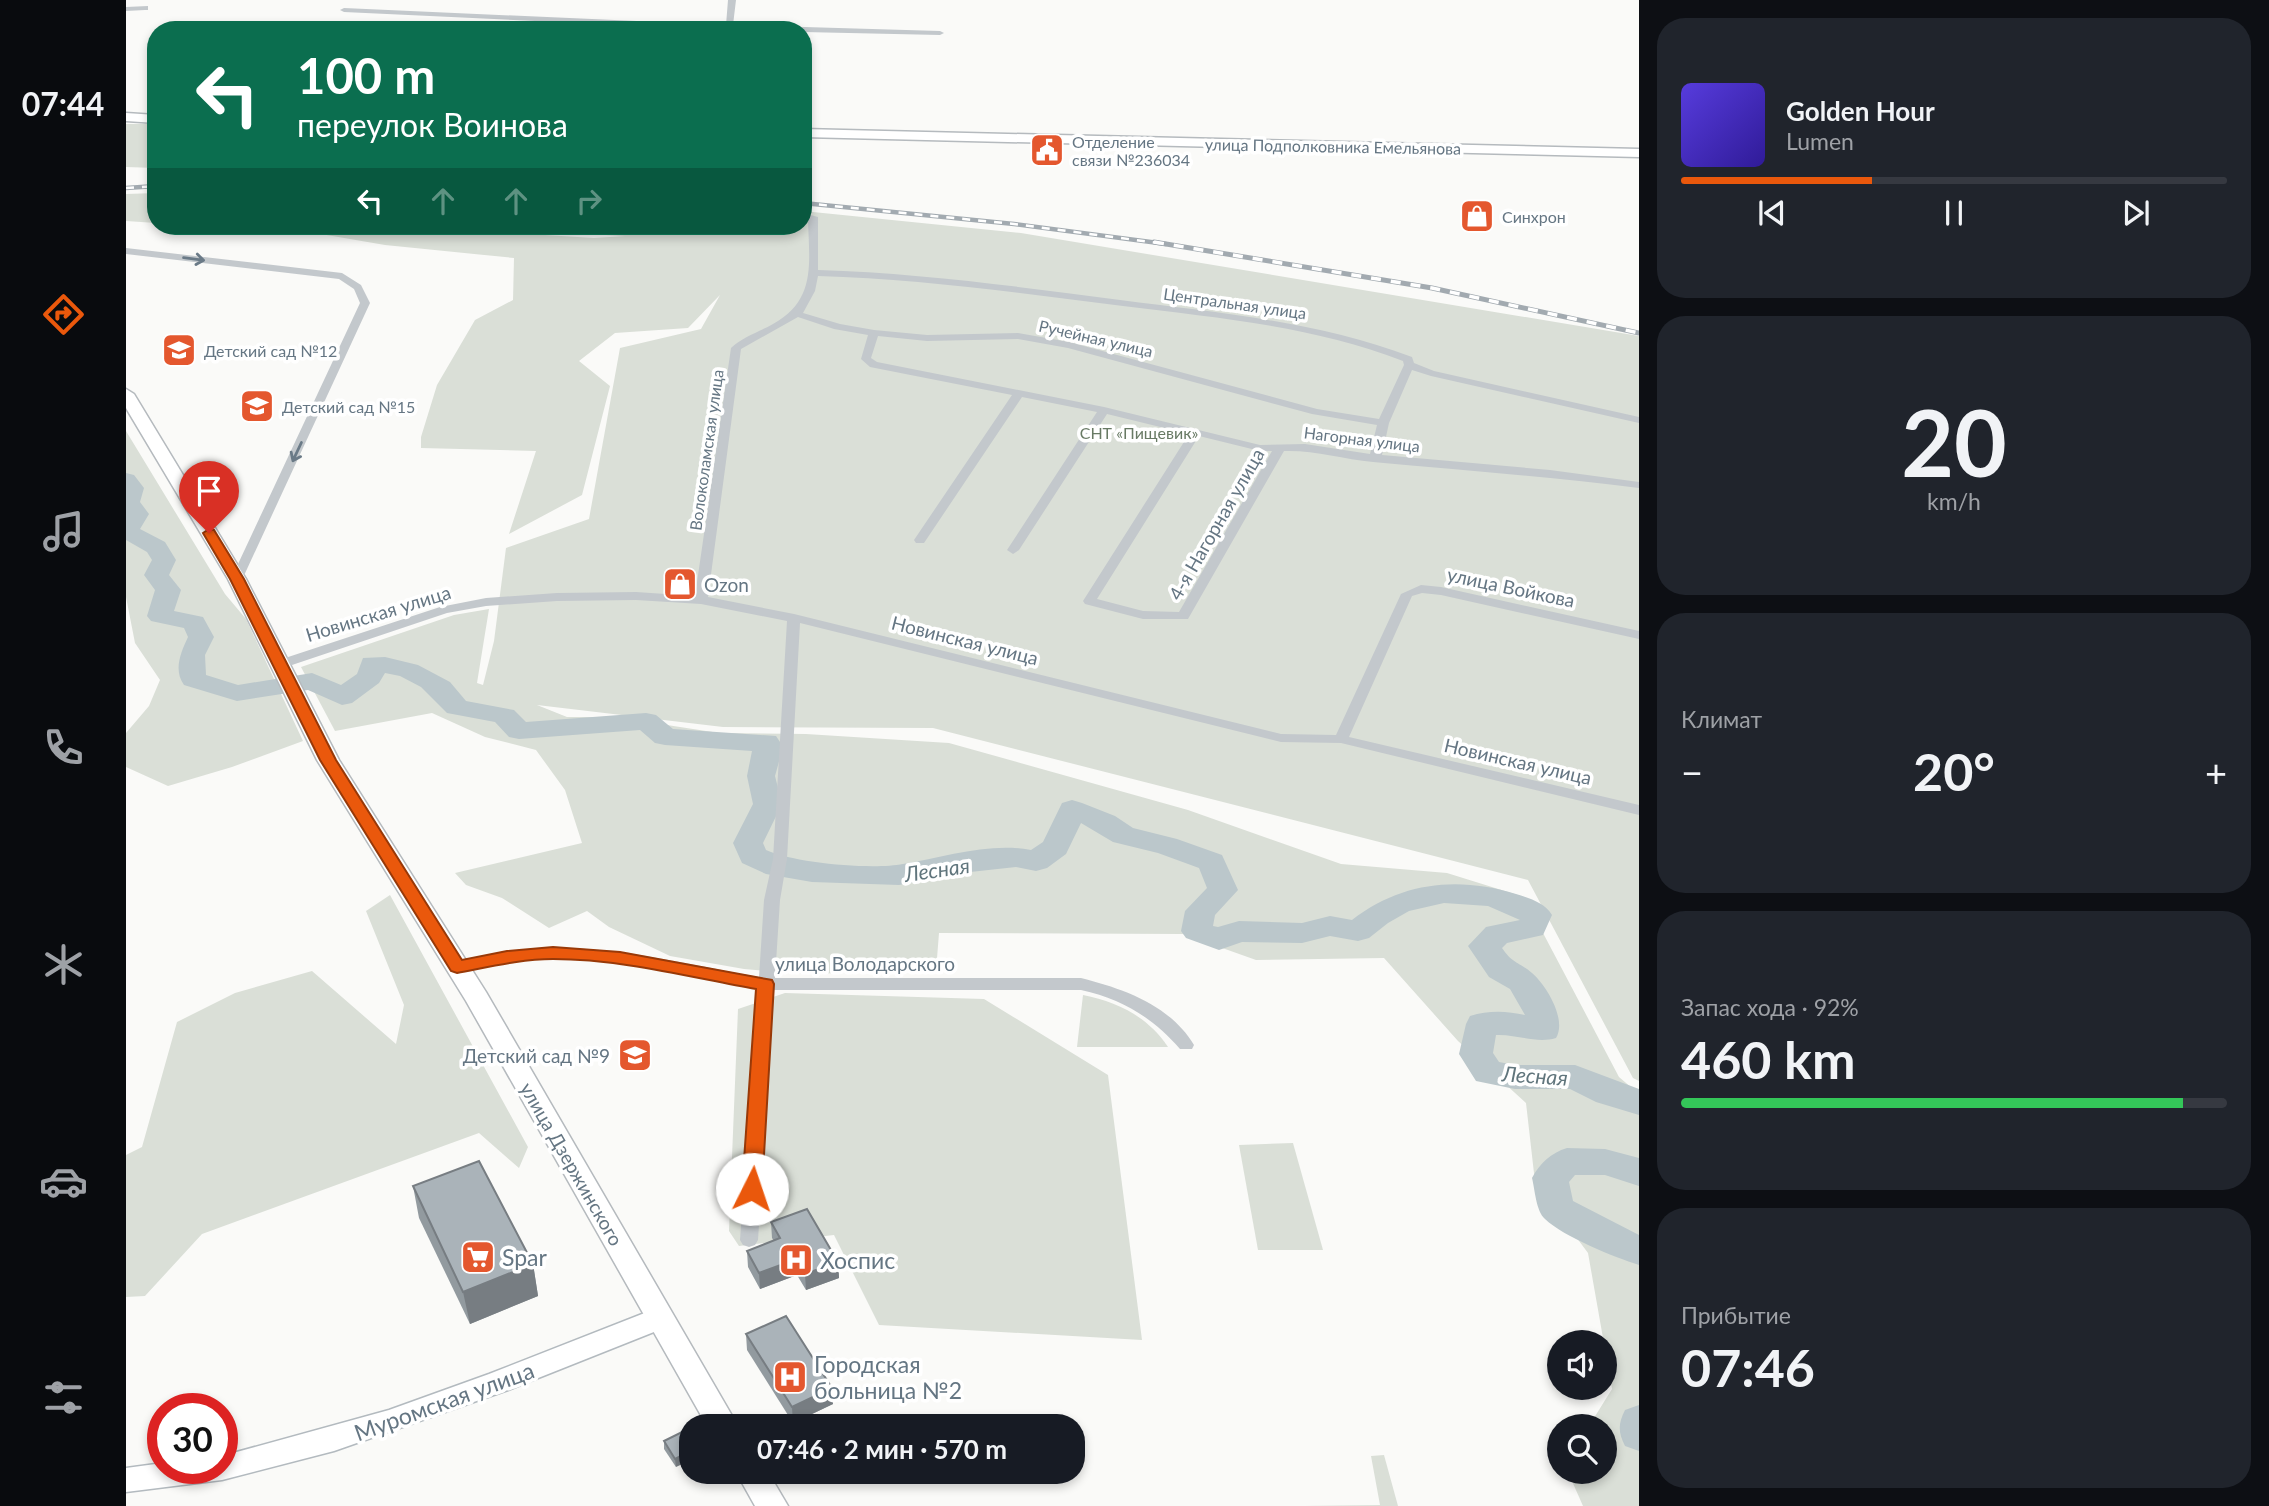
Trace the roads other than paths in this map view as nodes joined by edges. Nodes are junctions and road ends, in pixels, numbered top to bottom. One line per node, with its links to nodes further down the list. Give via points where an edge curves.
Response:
1 (732, 0): 8 (street)
2 (145, 8): 3 (street)
3 (126, 9)
4 (344, 10): 5 (street)
5 (488, 17): 6 (street); 7 (street)
6 (486, 21)
7 (546, 21)
8 (730, 21)
9 (812, 30): 10 (street)
10 (940, 33)
11 (126, 117): 12 (main road)
12 (147, 118)
13 (812, 134): 14 (main road, улица Подполковника Емельянова)
14 (1639, 153)
15 (810, 235): 17 (street)
16 (126, 251): 32 (street, one-way to 32, via 342,276 358,287 365,303)
17 (813, 273): 18 (street, via 809,293); 20 (street, Центральная улица, via 908,278 1291,325 1386,349 1408,359)
18 (797, 314): 19 (street, Ручейная улица); 33 (street, Волоколамская улица, via 736,348)
19 (874, 333): 22 (street, Нагорная улица, via 866,359 874,365); 25 (street, Ручейная улица, via 927,338 1018,336 1194,377 1316,412)
20 (1409, 365): 24 (street, Центральная улица); 25 (street)
21 (126, 394): 32 (main road, улица Дзержинского)
22 (1018, 395): 23 (street, Нагорная улица); 30 (street)
23 (1104, 410): 26 (street, Нагорная улица); 31 (street)
24 (1639, 420)
25 (1383, 423): 28 (street)
26 (1195, 434): 27 (street, Нагорная улица); 27 (street, 4-я Нагорная улица, via 1089,601 1143,615 1183,617)
27 (1279, 449): 28 (street, Нагорная улица, via 1305,447)
28 (1375, 459): 29 (street, Нагорная улица)
29 (1639, 485)
30 (920, 540)
31 (1013, 550)
32 (237, 579): 36 (main road, улица Дзержинского)
33 (701, 600): 34 (street, Новинская улица); 36 (street, Новинская улица, via 557,597 444,610)
34 (794, 618): 37 (street, Новинская улица, via 1282,738); 40 (street, улица Володарского, via 780,859)
35 (1639, 635): 37 (street, улица Войкова, via 1421,589 1408,594)
36 (288, 679): 39 (main road, улица Дзержинского, via 328,760)
37 (1341, 738): 38 (street, Новинская улица)
38 (1639, 810)
39 (457, 967): 40 (street, via 553,953 620,958); 43 (main road, улица Дзержинского)
40 (765, 984): 41 (street, улица Володарского, via 1081,984 1135,1001 1155,1013); 42 (street)
41 (1186, 1045)
42 (749, 1240)
43 (660, 1318): 44 (main road, улица Дзержинского); 45 (main road, Муромская улица, via 343,1437)
44 (716, 1414)
45 (238, 1464)
46 (147, 1477): 47 (main road, Муромская улица)
47 (126, 1480)
48 (758, 1484): 49 (main road)
49 (772, 1506)

